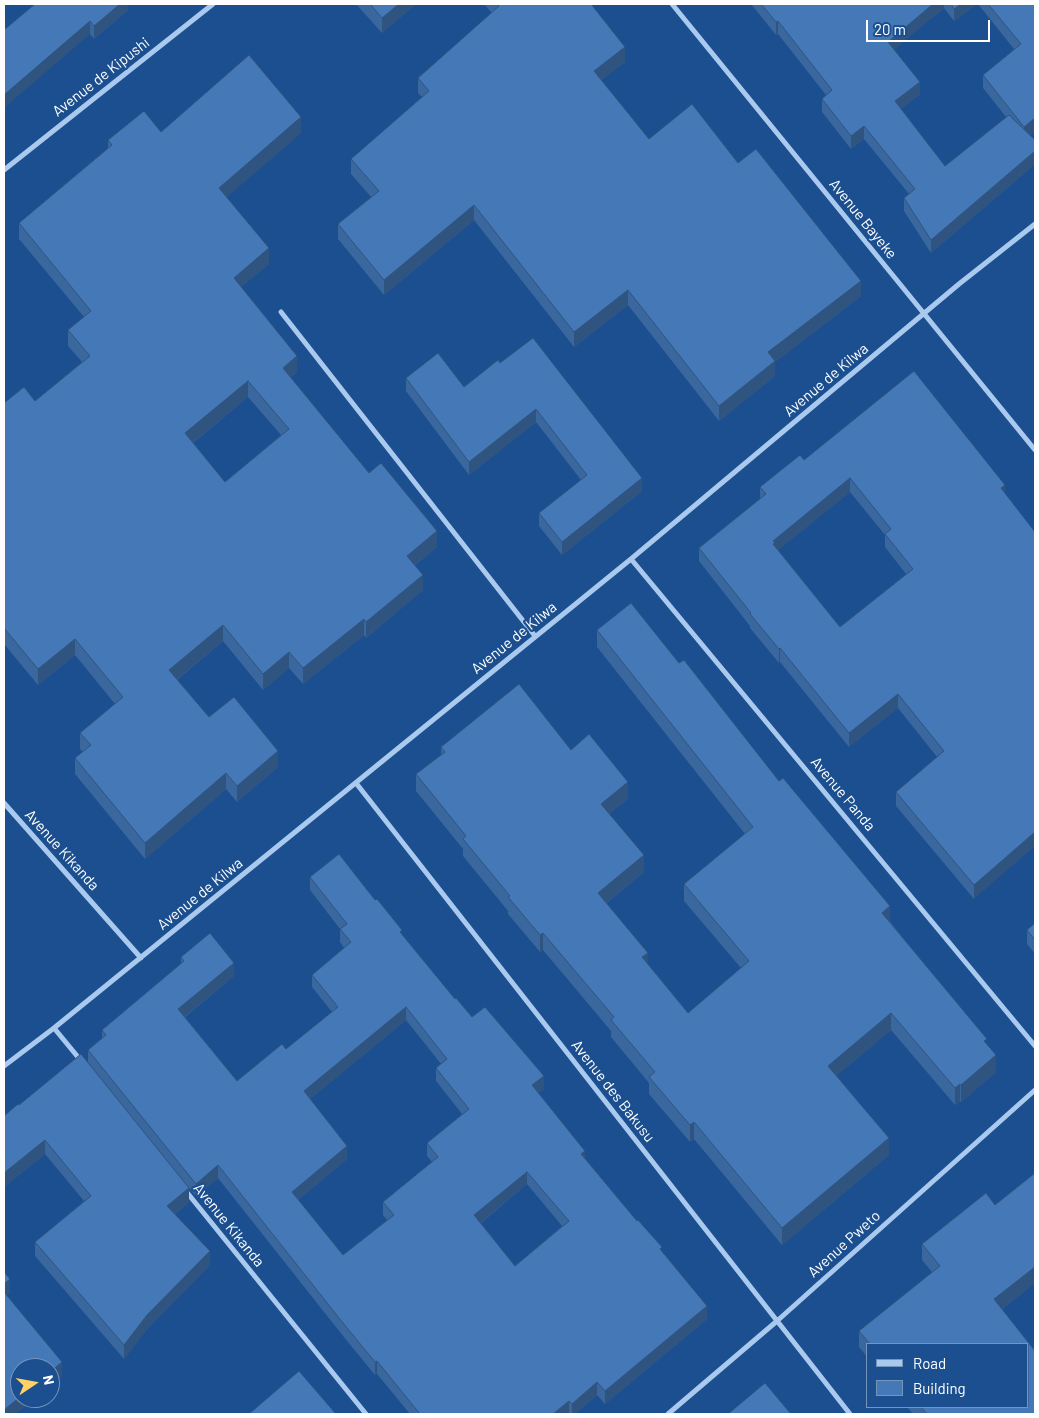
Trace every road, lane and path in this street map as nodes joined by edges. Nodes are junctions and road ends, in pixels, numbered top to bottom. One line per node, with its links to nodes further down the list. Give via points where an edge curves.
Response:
1 (214, 4): 3 (street, Avenue de Kipushi)
2 (672, 4): 6 (street, Avenue Bayeke)
3 (4, 170)
4 (1035, 224): 6 (street, Avenue de Kilwa)
5 (281, 312): 9 (street)
6 (923, 314): 7 (street, Avenue Bayeke); 8 (street, Avenue de Kilwa)
7 (1035, 450)
8 (631, 559): 9 (street, Avenue de Kilwa); 14 (street, Avenue Panda)
9 (536, 636): 10 (street, Avenue de Kilwa)
10 (356, 783): 12 (street, Avenue de Kilwa); 19 (street, Avenue des Bakusu)
11 (4, 803): 12 (street, Avenue Kikanda)
12 (141, 958): 13 (street, Avenue de Kilwa)
13 (54, 1028): 15 (street, Avenue de Kilwa); 16 (street)
14 (1035, 1046)
15 (4, 1066)
16 (86, 1066)
17 (1035, 1090): 19 (street, Avenue Pweto)
18 (179, 1182): 20 (street, Avenue Kikanda)
19 (777, 1321): 21 (street, Avenue Pweto); 22 (street, Avenue des Bakusu)
20 (366, 1414)
21 (668, 1414)
22 (850, 1414)

